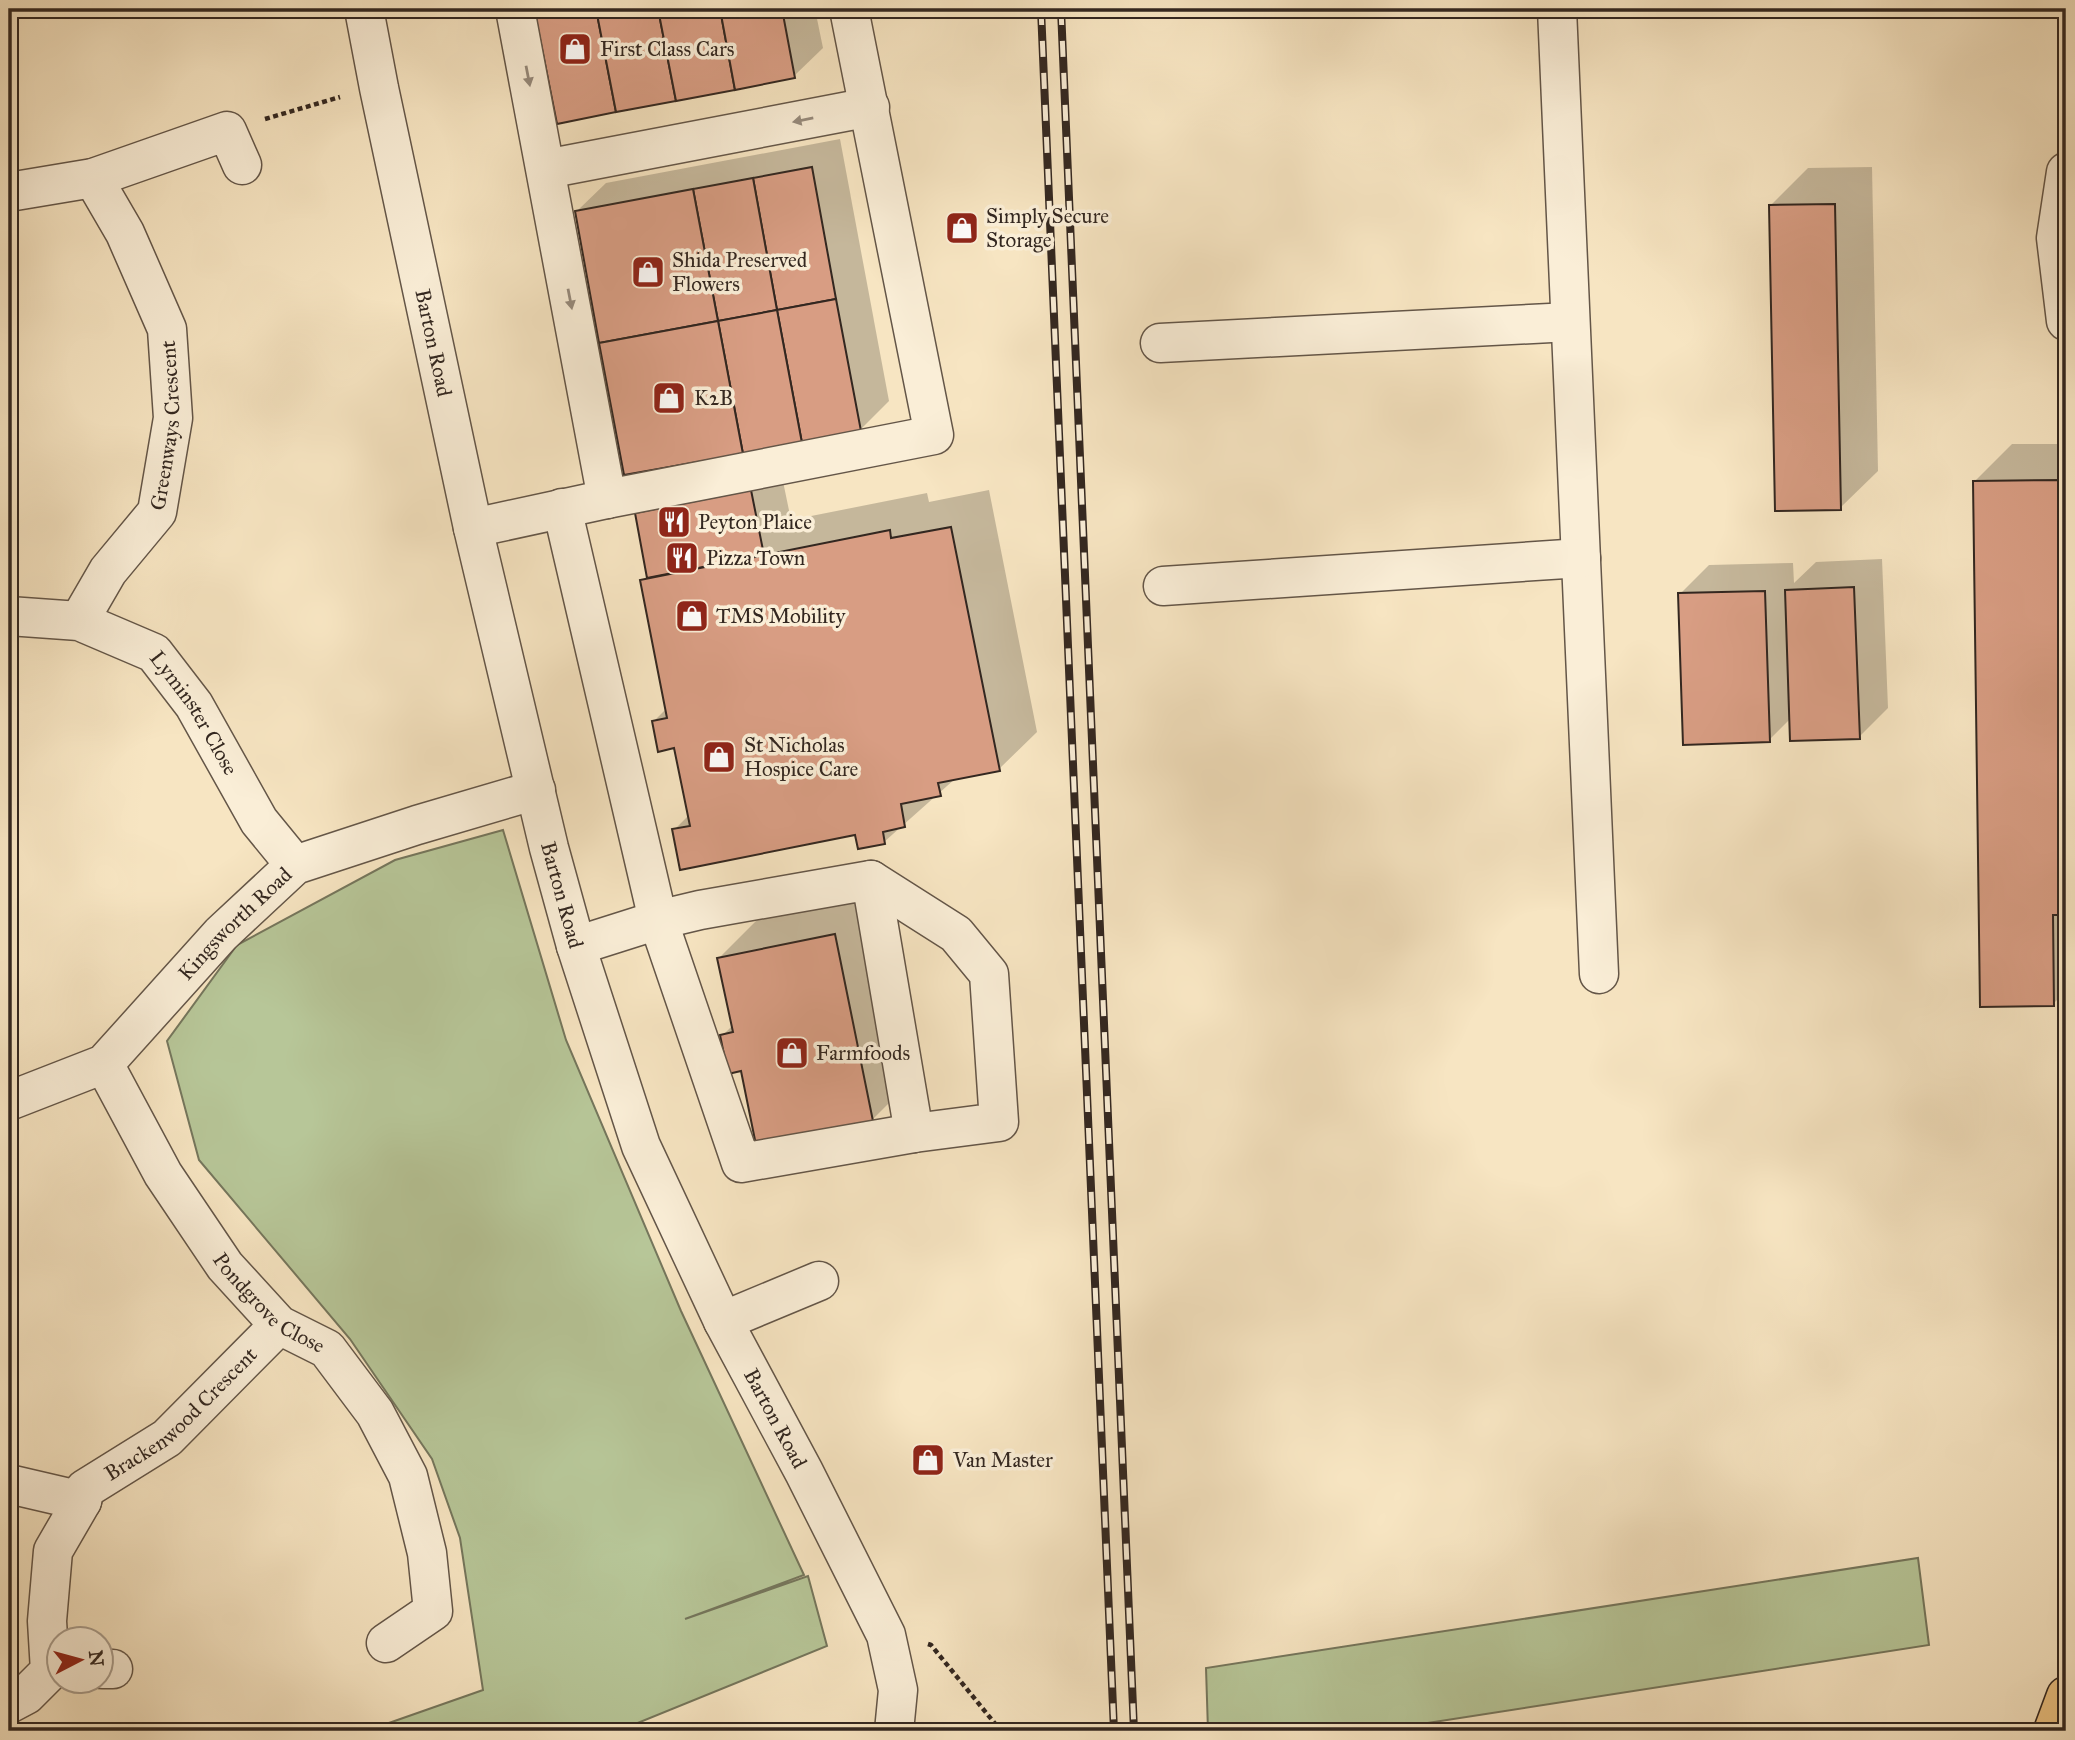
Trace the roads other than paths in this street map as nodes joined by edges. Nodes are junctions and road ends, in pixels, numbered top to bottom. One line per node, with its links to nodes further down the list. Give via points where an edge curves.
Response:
1 (364, 9): 16 (street, Barton Road)
2 (514, 9): 7 (street, one-way to 7)
3 (849, 9): 5 (street)
4 (1557, 9): 12 (street)
5 (870, 107): 7 (street, one-way to 7); 14 (street, via 934,435)
6 (242, 165): 9 (street, via 227,131)
7 (546, 169): 14 (street, one-way to 14)
8 (2066, 172): 11 (street, via 2056,238)
9 (93, 178): 10 (street); 20 (street, Greenways Crescent, via 125,233 167,329 173,418 157,512 108,571)
10 (9, 192)
11 (2066, 321)
12 (1570, 322): 13 (street); 17 (street)
13 (1160, 344)
14 (607, 499): 15 (street)
15 (562, 508): 16 (street); 24 (street)
16 (473, 528): 21 (street, Barton Road)
17 (1581, 558): 18 (street); 26 (street)
18 (1163, 586)
19 (9, 616): 20 (street, Lyminster Close)
20 (79, 621): 22 (street, Lyminster Close, via 154,653 194,705 259,821)
21 (536, 790): 22 (street, Kingsworth Road); 25 (street, Barton Road)
22 (295, 865): 27 (street, Kingsworth Road, via 221,934)
23 (871, 880): 24 (street); 29 (street); 29 (street, via 956,934 989,974 999,1122)
24 (658, 920): 25 (street); 29 (street, via 741,1163)
25 (576, 946): 31 (street, Barton Road, via 641,1146)
26 (1599, 974)
27 (104, 1064): 28 (street, Kingsworth Road); 32 (street, Pondgrove Close, via 163,1174 225,1266)
28 (9, 1101)
29 (914, 1133)
30 (819, 1282): 31 (street)
31 (723, 1321): 40 (street, Barton Road, via 886,1635 898,1690)
32 (279, 1325): 34 (street, Brackenwood Crescent, via 167,1438 85,1489); 36 (street, Pondgrove Close, via 327,1349 375,1413 408,1476 427,1553 433,1611)
33 (9, 1484): 34 (street)
34 (82, 1501): 35 (street, Brackenwood Crescent, via 53,1551)
35 (47, 1624)
36 (386, 1643)
37 (46, 1678): 39 (street, Brackenwood Crescent)
38 (2066, 1696): 41 (highway)
39 (9, 1704)
40 (894, 1731)
41 (2053, 1731)

